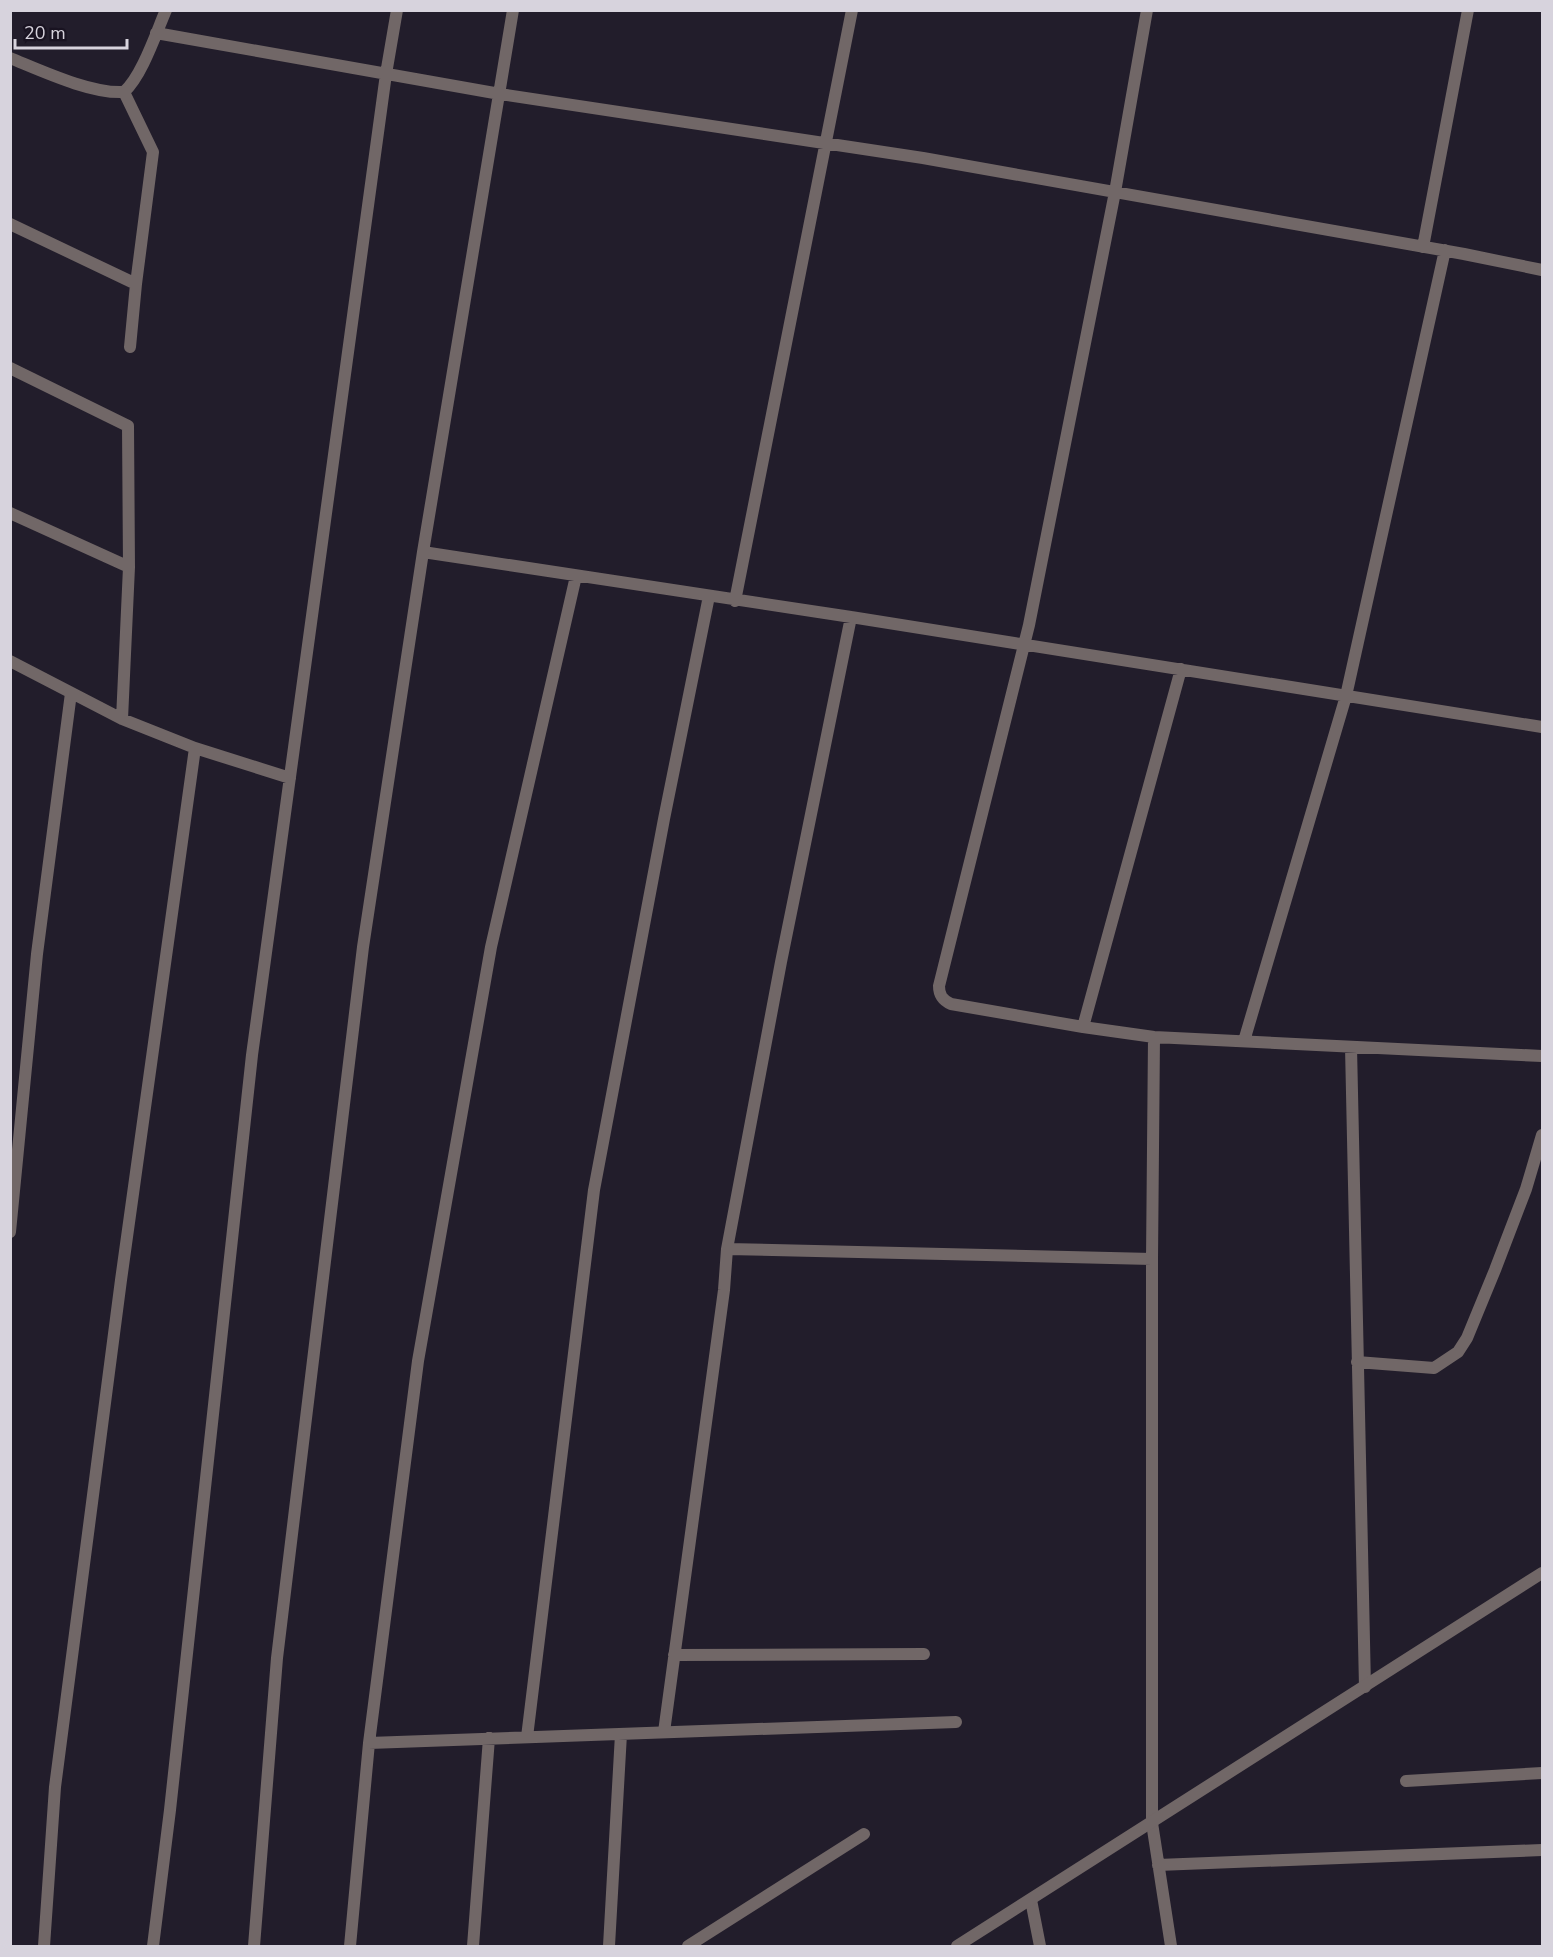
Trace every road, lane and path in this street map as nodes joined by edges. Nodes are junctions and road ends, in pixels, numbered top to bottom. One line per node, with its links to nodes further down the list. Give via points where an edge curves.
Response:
1 (166, 10): 7 (street)
2 (397, 10): 9 (street)
3 (513, 10): 11 (street)
4 (852, 10): 12 (street)
5 (1147, 10): 13 (street)
6 (1468, 10): 15 (street)
7 (156, 33): 9 (street); 10 (street, via 132,84)
8 (10, 58): 10 (street, via 98,89)
9 (386, 74): 11 (street); 36 (street)
10 (124, 92): 18 (street, via 153,152)
11 (500, 94): 12 (street); 22 (street)
12 (825, 142): 13 (street); 26 (street)
13 (1115, 192): 15 (street); 28 (street)
14 (10, 224): 18 (street)
15 (1423, 247): 16 (street)
16 (1445, 250): 17 (street); 32 (street)
17 (1542, 270)
18 (136, 284): 19 (street)
19 (130, 347)
20 (10, 368): 23 (street, via 128,426)
21 (10, 513): 23 (street)
22 (423, 552): 24 (street); 66 (street, via 363,946 334,1183 277,1658)
23 (129, 567): 33 (street)
24 (576, 576): 25 (street); 56 (street, via 489,959 418,1360)
25 (709, 596): 26 (street); 54 (street, via 594,1190)
26 (735, 601): 27 (street)
27 (851, 617): 28 (street); 44 (street)
28 (1023, 645): 30 (street); 37 (street, via 939,992 951,1004)
29 (10, 661): 31 (street)
30 (1181, 669): 32 (street); 37 (street)
31 (71, 693): 33 (street); 43 (street, via 37,954)
32 (1346, 696): 34 (street); 39 (street)
33 (122, 719): 35 (street)
34 (1542, 727)
35 (195, 748): 36 (street); 64 (street, via 55,1787)
36 (290, 778): 65 (street, via 252,1055)
37 (1083, 1027): 38 (street)
38 (1154, 1037): 39 (street); 45 (street)
39 (1244, 1041): 40 (street)
40 (1351, 1047): 41 (street); 46 (street)
41 (1542, 1056)
42 (1542, 1135): 46 (street, via 1495,1270 1458,1352 1434,1368)
43 (10, 1232)
44 (727, 1249): 45 (street); 49 (street)
45 (1152, 1259): 59 (street)
46 (1357, 1362): 50 (street)
47 (1541, 1571): 50 (street)
48 (924, 1654): 49 (street)
49 (674, 1655): 52 (street)
50 (1365, 1687): 59 (street)
51 (956, 1722): 52 (street)
52 (664, 1732): 53 (street)
53 (621, 1734): 54 (street); 69 (street)
54 (526, 1737): 55 (street)
55 (489, 1738): 56 (street); 68 (street)
56 (369, 1743): 67 (street)
57 (1542, 1773): 58 (street)
58 (1406, 1780)
59 (1152, 1822): 62 (street); 63 (street)
60 (864, 1834): 70 (street)
61 (1542, 1851): 62 (street)
62 (1158, 1865): 73 (street)
63 (1030, 1900): 71 (street); 72 (street)
64 (44, 1947)
65 (153, 1947)
66 (254, 1947)
67 (350, 1947)
68 (473, 1947)
69 (609, 1947)
70 (688, 1947)
71 (957, 1947)
72 (1040, 1947)
73 (1171, 1947)

